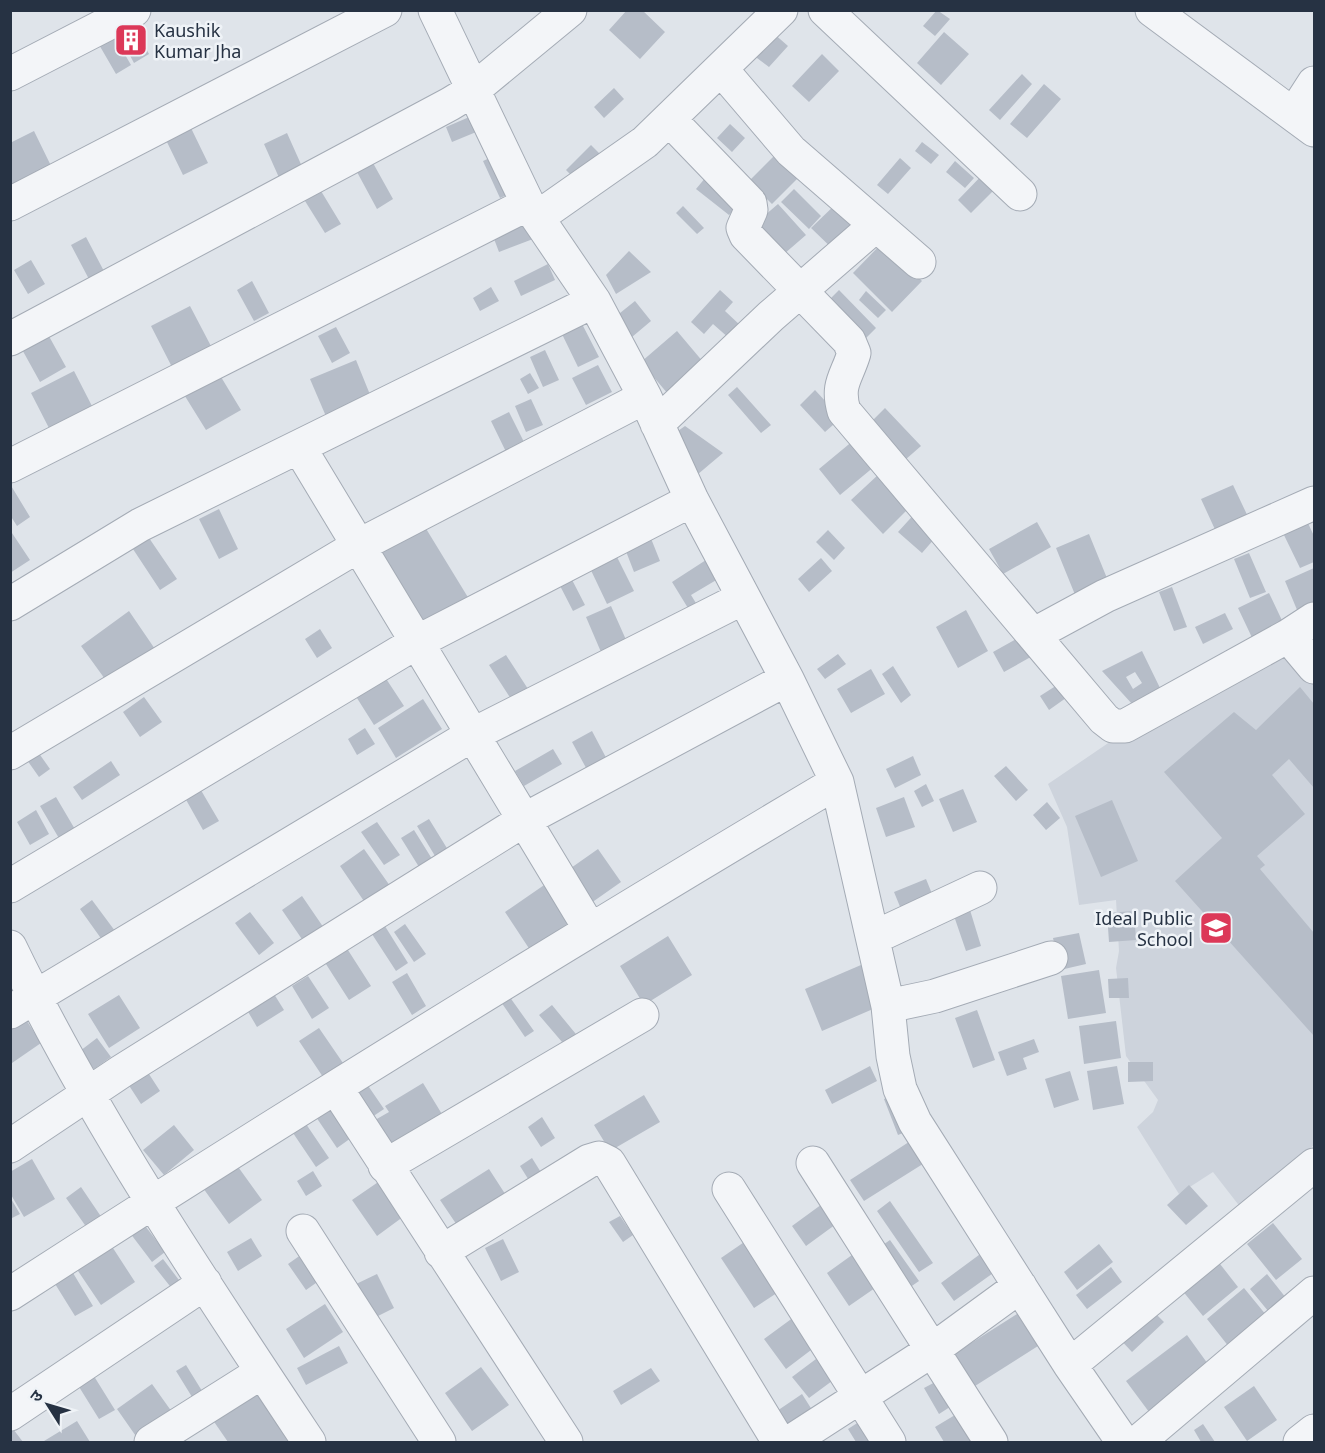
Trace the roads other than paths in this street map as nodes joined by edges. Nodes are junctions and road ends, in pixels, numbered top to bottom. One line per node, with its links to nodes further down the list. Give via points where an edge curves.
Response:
1 (134, 10): 9 (street)
2 (385, 10): 15 (street)
3 (435, 10): 11 (street)
4 (570, 10): 11 (street)
5 (780, 10): 8 (street)
6 (825, 10): 14 (street)
7 (1152, 10): 13 (street)
8 (721, 69): 12 (street); 17 (street, via 791,151)
9 (10, 74)
10 (1314, 83): 13 (street)
11 (473, 90): 16 (street); 21 (street)
12 (669, 119): 16 (street, via 645,142); 19 (street, via 750,203 752,210 743,228 746,235)
13 (1304, 122)
14 (1020, 194)
15 (10, 204)
16 (533, 211): 20 (street); 24 (street)
17 (876, 225): 18 (street); 19 (street)
18 (919, 262)
19 (801, 292): 22 (street); 31 (street, via 849,341 854,353 841,384 844,411)
20 (594, 302): 22 (street); 23 (street)
21 (10, 339)
22 (651, 410): 25 (street); 27 (street)
23 (299, 447): 27 (street); 29 (street, via 140,525)
24 (10, 466)
25 (692, 500): 28 (street); 33 (street)
26 (1314, 503): 31 (street, via 1105,596)
27 (358, 546): 33 (street); 37 (street)
28 (743, 598): 35 (street); 36 (street)
29 (10, 604)
30 (1314, 619): 32 (street)
31 (1033, 635): 32 (street, via 1113,726 1125,726)
32 (1288, 636): 34 (street)
33 (417, 642): 36 (street); 40 (street)
34 (1314, 667)
35 (787, 679): 38 (street); 39 (street)
36 (472, 735): 39 (street); 46 (street)
37 (10, 753)
38 (837, 782): 42 (street); 43 (street)
39 (524, 820): 42 (street); 50 (street)
40 (10, 886)
41 (980, 888): 43 (street)
42 (590, 929): 49 (street)
43 (873, 938): 47 (street)
44 (10, 946): 46 (street)
45 (1051, 958): 47 (street, via 943,993)
46 (22, 1003): 50 (street)
47 (888, 1006): 60 (street, via 892,1056 900,1089 915,1122)
48 (642, 1015): 53 (street)
49 (336, 1088): 53 (street); 56 (street)
50 (88, 1093): 51 (street); 56 (street)
51 (10, 1146)
52 (813, 1163): 63 (street)
53 (385, 1166): 58 (street)
54 (1314, 1166): 64 (street)
55 (729, 1189): 66 (street)
56 (154, 1201): 59 (street); 62 (street)
57 (303, 1231): 71 (street)
58 (441, 1252): 72 (street); 73 (street, via 589,1161 599,1158 609,1163)
59 (205, 1283): 65 (street); 67 (street)
60 (1020, 1286): 63 (street); 64 (street)
61 (1314, 1293): 78 (street)
62 (10, 1294)
63 (931, 1351): 66 (street); 76 (street)
64 (1070, 1365): 77 (street)
65 (262, 1372): 69 (street); 70 (street)
66 (859, 1397): 74 (street); 75 (street)
67 (10, 1414)
68 (1314, 1431): 79 (street)
69 (151, 1443)
70 (309, 1443)
71 (439, 1443)
72 (566, 1443)
73 (779, 1443)
74 (790, 1443)
75 (889, 1443)
76 (991, 1443)
77 (1123, 1443)
78 (1138, 1443)
79 (1300, 1443)

